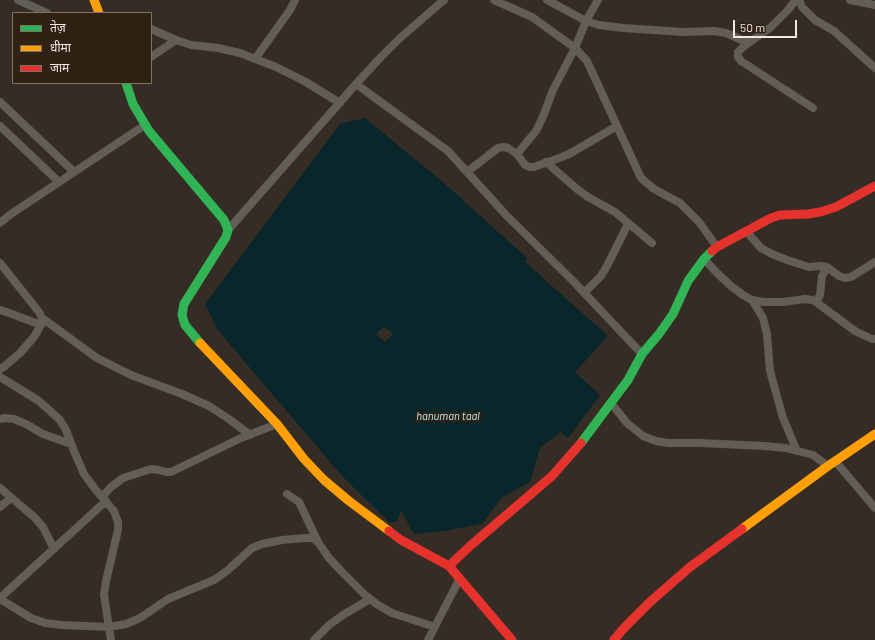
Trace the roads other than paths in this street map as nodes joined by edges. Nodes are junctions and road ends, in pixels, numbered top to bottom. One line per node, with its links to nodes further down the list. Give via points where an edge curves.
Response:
1 (18, 0): 11 (street)
2 (94, 0): 12 (street)
3 (295, 0): 19 (street)
4 (444, 0): 22 (street, via 400,38)
5 (494, 0): 17 (street, via 532,17)
6 (547, 0): 13 (street)
7 (598, 0): 13 (street)
8 (797, 0): 16 (street, via 771,26); 20 (street, via 815,20 834,31)
9 (850, 0): 10 (street)
10 (875, 5)
11 (45, 12)
12 (99, 12)
13 (586, 21): 16 (street, via 623,28 683,32 714,31); 17 (street)
14 (152, 29): 15 (street)
15 (176, 40): 18 (street); 19 (street)
16 (748, 43): 25 (street, via 738,52 741,61)
17 (575, 48): 28 (street, via 586,61); 29 (street, via 553,90 536,131)
18 (152, 56)
19 (255, 58): 24 (street, via 276,66)
20 (875, 68)
21 (126, 84): 26 (street)
22 (356, 84): 24 (street); 32 (street, via 448,151)
23 (0, 102): 31 (street)
24 (340, 103): 37 (street)
25 (813, 108)
26 (145, 125): 31 (street); 37 (street, via 224,220)
27 (0, 126): 33 (street)
28 (617, 126): 30 (street, via 571,153); 40 (street, via 641,178 654,189 680,203 699,222)
29 (517, 154): 30 (street, via 529,167); 32 (street, via 508,148 498,148)
30 (546, 162): 36 (street, via 577,189 615,212)
31 (74, 172): 33 (street)
32 (467, 172): 45 (street)
33 (59, 182): 35 (street)
34 (875, 186): 38 (street, via 836,207 808,214 780,215)
35 (0, 224)
36 (628, 224): 39 (street); 45 (street, via 601,276)
37 (228, 230): 56 (street, via 184,304 182,315 185,325 193,335)
38 (746, 231): 40 (street); 44 (street, via 761,248 772,254 809,267)
39 (652, 243)
40 (717, 247): 41 (street)
41 (704, 260): 46 (street, via 731,286); 51 (street, via 688,282 673,314)
42 (875, 262): 44 (street, via 845,278)
43 (0, 263): 49 (street, via 39,312)
44 (827, 268): 47 (street, via 822,276 820,295)
45 (584, 293): 51 (street)
46 (752, 300): 47 (street, via 776,302 805,299); 60 (street, via 763,318 770,371 783,418)
47 (816, 302): 50 (street, via 854,331)
48 (0, 310): 49 (street)
49 (42, 322): 52 (street, via 34,337 20,353); 57 (street, via 97,358 130,375 209,406)
50 (875, 339)
51 (642, 354): 54 (street, via 628,380)
52 (0, 369)
53 (0, 377): 59 (street, via 39,400 60,420)
54 (610, 403): 60 (street, via 627,423 643,436 656,441 764,446); 70 (street, via 580,445 552,476)
55 (0, 419): 59 (street, via 14,419 43,434)
56 (277, 424): 57 (street); 70 (street, via 304,459 349,501 401,540)
57 (250, 434): 65 (street, via 171,472 151,469 123,478 112,487)
58 (875, 434): 61 (street)
59 (71, 444): 65 (street, via 84,474)
60 (797, 451): 61 (street)
61 (831, 463): 67 (street); 80 (street, via 690,567 650,602)
62 (0, 488): 64 (street)
63 (287, 494): 68 (street, via 298,502)
64 (11, 498): 66 (street); 69 (street, via 43,527)
65 (104, 499): 69 (street); 74 (street, via 114,511 118,522 104,595)
66 (0, 507)
67 (875, 508)
68 (318, 542): 73 (street, via 333,563); 74 (street, via 312,538 282,540 252,548 214,580 168,599 140,618)
69 (54, 549): 72 (street)
70 (449, 566): 71 (street)
71 (460, 578): 75 (street); 79 (street)
72 (0, 599): 74 (street, via 31,618 45,623)
73 (370, 599): 75 (street, via 392,613); 77 (street, via 329,625)
74 (109, 627): 76 (street)
75 (435, 627): 78 (street)
76 (111, 640)
77 (314, 640)
78 (428, 640)
79 (512, 640)
80 (614, 640)

